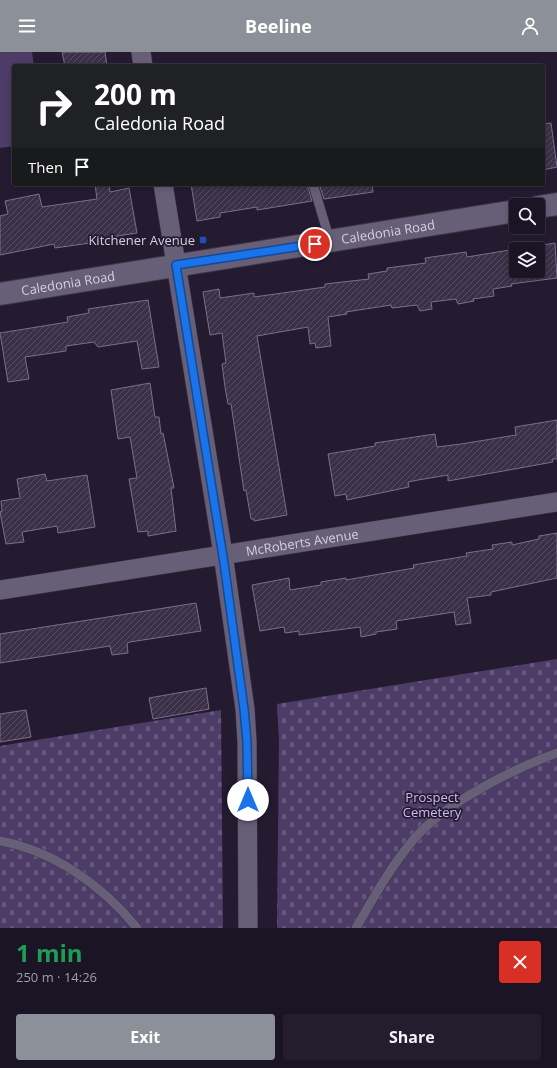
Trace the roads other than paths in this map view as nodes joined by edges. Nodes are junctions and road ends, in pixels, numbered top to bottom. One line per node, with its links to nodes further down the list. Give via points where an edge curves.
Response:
1 (141, 52): 2 (street)
2 (143, 64)
3 (163, 186): 9 (street)
4 (315, 188): 8 (lane)
5 (557, 204): 6 (street)
6 (545, 206)
7 (509, 212): 8 (street, Caledonia Road)
8 (330, 242): 9 (street, Caledonia Road)
9 (176, 265): 10 (street, Caledonia Road); 12 (street)
10 (0, 294)
11 (557, 502): 12 (street, McRoberts Avenue)
12 (222, 554): 13 (street, McRoberts Avenue); 17 (street, via 247,742)
13 (0, 590)
14 (557, 753): 18 (lane, via 510,773 456,805 427,826 390,870)
15 (0, 841): 16 (lane, via 48,856 72,871 116,905)
16 (137, 928)
17 (248, 928)
18 (356, 928)

